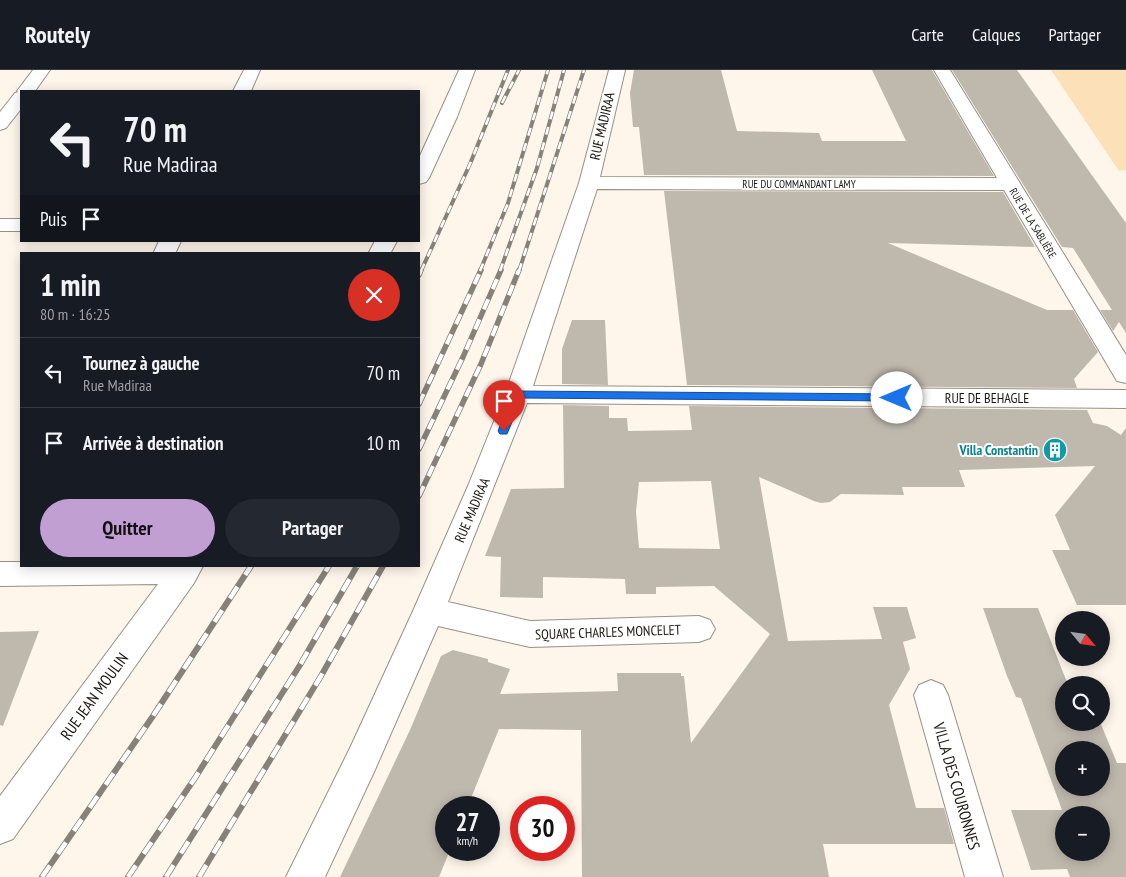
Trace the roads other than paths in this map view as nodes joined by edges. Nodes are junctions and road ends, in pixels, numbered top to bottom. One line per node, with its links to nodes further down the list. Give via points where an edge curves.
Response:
1 (42, 70): 6 (street)
2 (252, 70): 7 (street)
3 (467, 70): 10 (street)
4 (617, 70): 11 (street, RUE MADIRAA)
5 (942, 70): 12 (street, RUE DE LA SABLIÈRE)
6 (27, 90)
7 (242, 90)
8 (20, 98): 9 (street)
9 (0, 124)
10 (420, 176)
11 (588, 183): 12 (street, RUE DU COMMANDANT LAMY); 16 (street, RUE MADIRAA)
12 (1010, 184): 15 (street, RUE DE LA SABLIÈRE)
13 (0, 225): 14 (street)
14 (20, 225)
15 (1126, 375)
16 (518, 394): 17 (street, RUE DE BEHAGLE); 20 (street, RUE MADIRAA)
17 (1126, 400)
18 (45, 567): 19 (street)
19 (186, 570): 23 (street, RUE JEAN MOULIN)
20 (429, 611): 21 (street, SQUARE CHARLES MONCELET, via 530,634); 24 (street, RUE MADIRAA)
21 (700, 629)
22 (931, 695): 25 (street, VILLA DES COURONNES)
23 (0, 826)
24 (305, 877)
25 (984, 877)

